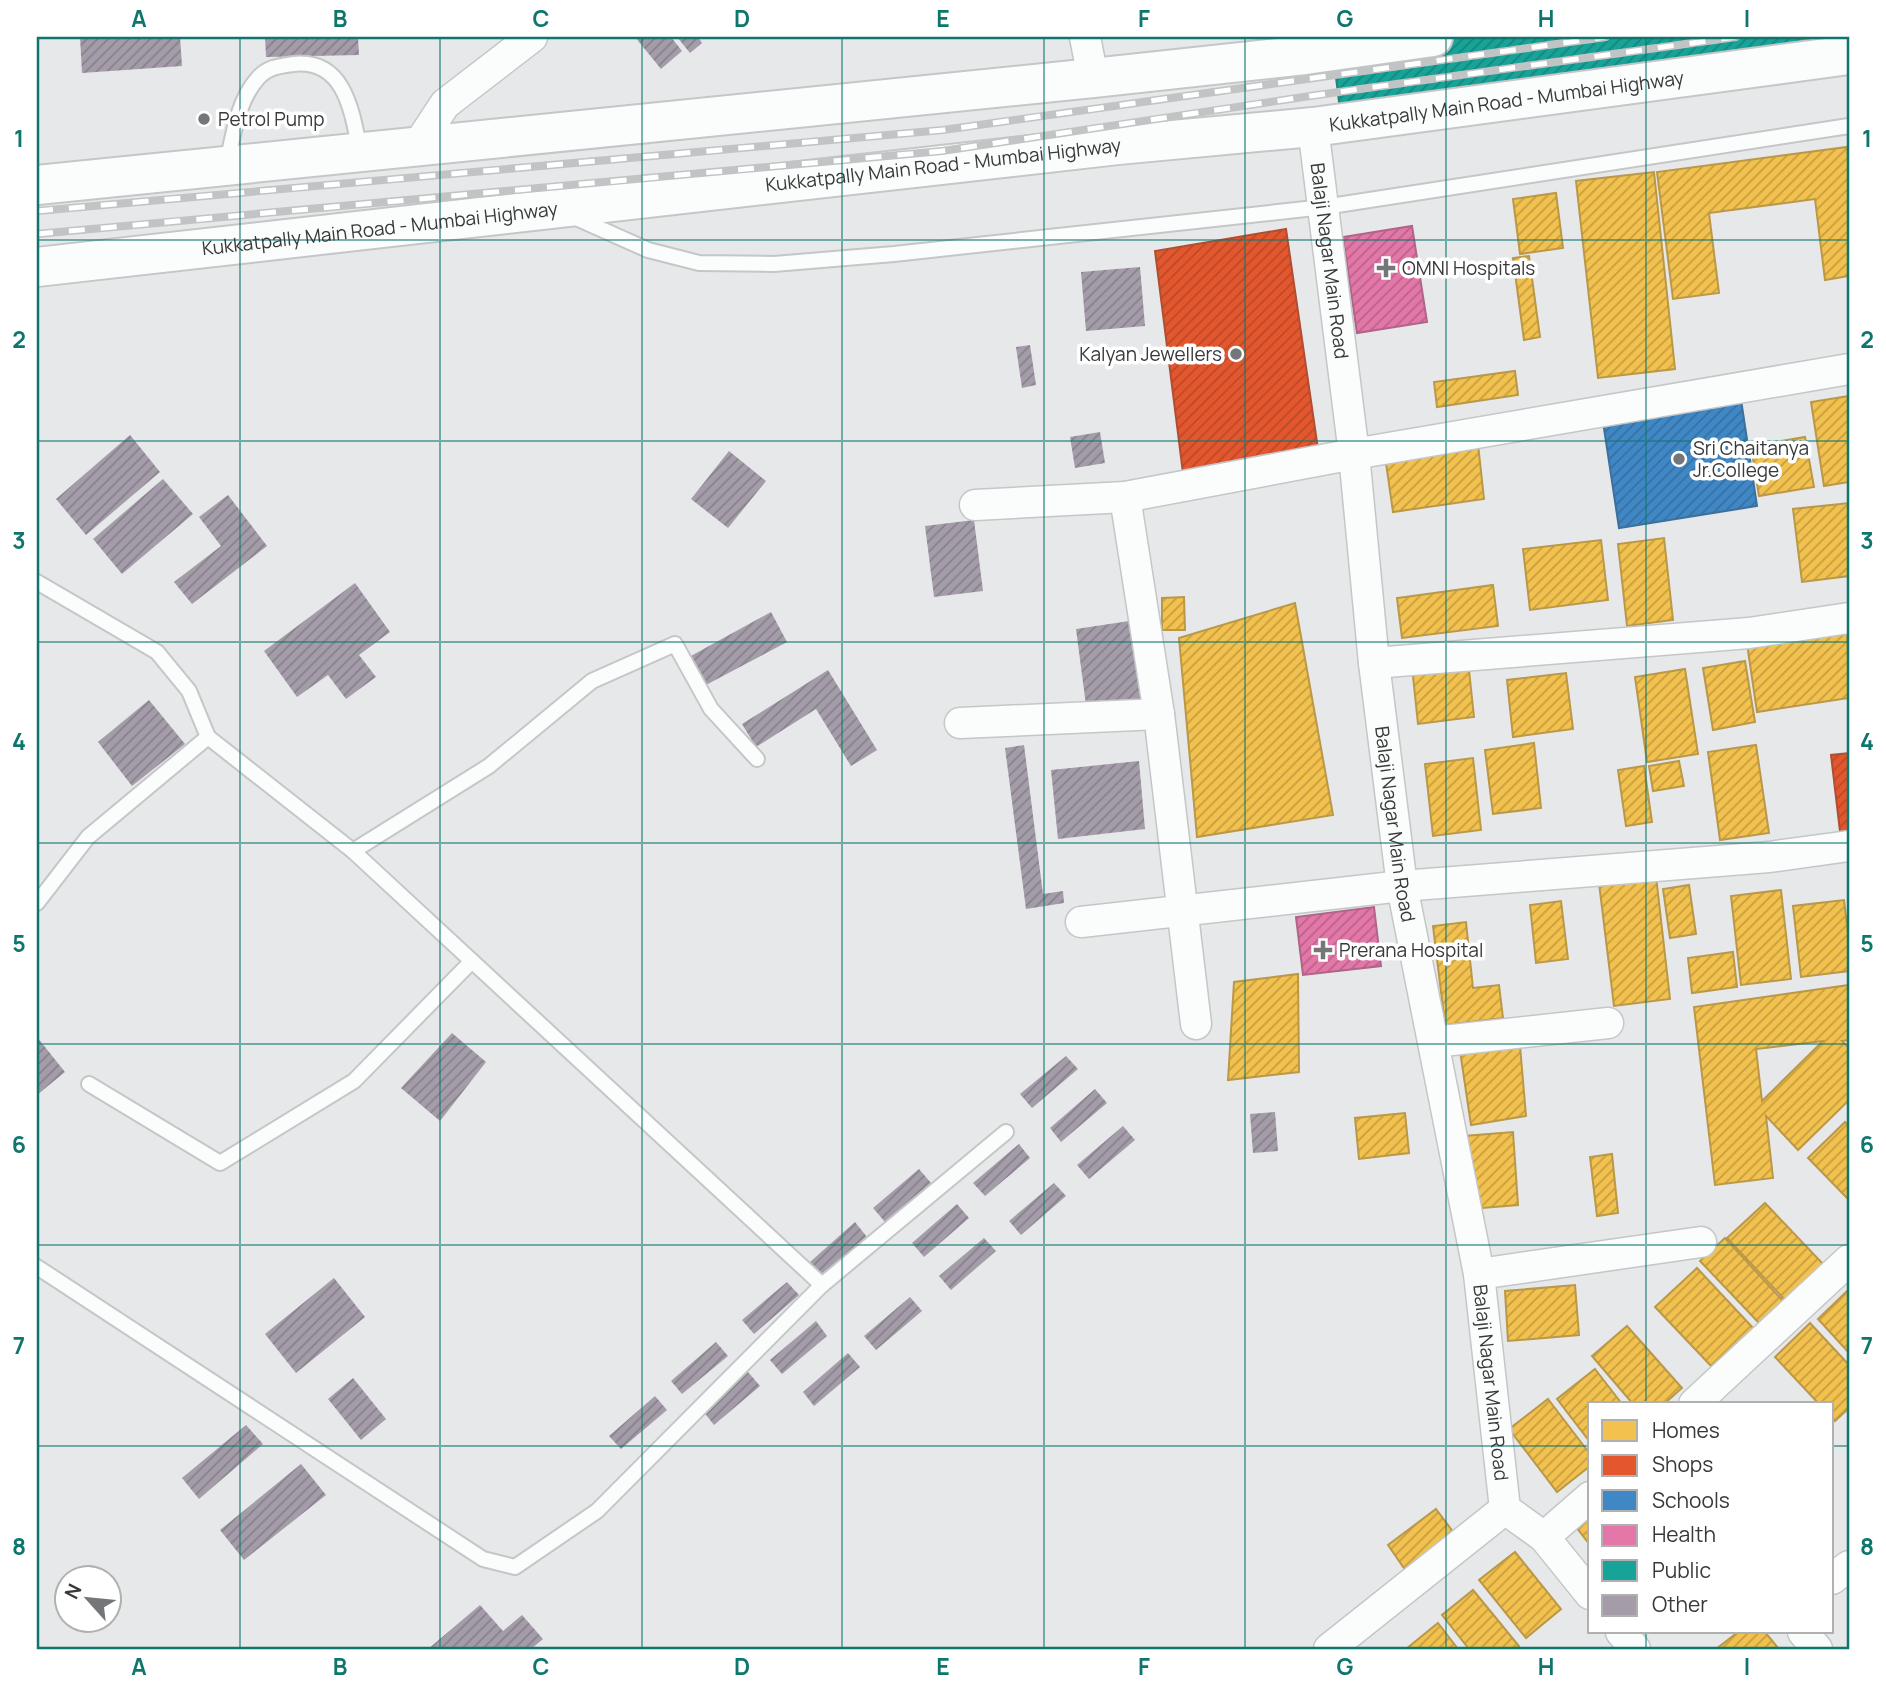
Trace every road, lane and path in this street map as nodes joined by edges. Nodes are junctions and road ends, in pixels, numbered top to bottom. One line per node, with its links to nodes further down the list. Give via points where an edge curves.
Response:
1 (532, 37): 8 (street, via 445,104)
2 (1086, 37): 5 (street)
3 (1433, 37): 5 (highway)
4 (1849, 55): 7 (highway, Kukkatpally Main Road - Mumbai Highway)
5 (1093, 78): 8 (highway)
6 (1849, 126): 12 (lane)
7 (1313, 127): 12 (street, Balaji Nagar Main Road); 13 (highway, Kukkatpally Main Road - Mumbai Highway)
8 (418, 145): 9 (highway)
9 (360, 151): 10 (highway); 10 (lane, via 352,109 337,80 321,66 298,64 272,67 258,78 244,100)
10 (227, 165): 11 (highway)
11 (37, 185)
12 (1324, 207): 13 (lane, via 774,264 699,263 648,250); 16 (street, Balaji Nagar Main Road)
13 (556, 209): 14 (highway, Kukkatpally Main Road - Mumbai Highway)
14 (37, 267)
15 (1849, 369): 16 (street)
16 (1354, 454): 17 (street); 21 (street, Balaji Nagar Main Road)
17 (1125, 497): 18 (street); 22 (street)
18 (975, 505)
19 (37, 582): 24 (lane, via 157,652 188,691)
20 (1849, 618): 21 (street, via 1749,633)
21 (1374, 663): 28 (street, Balaji Nagar Main Road)
22 (1159, 714): 23 (street); 30 (street)
23 (960, 723)
24 (208, 737): 27 (lane); 29 (lane, via 88,837)
25 (757, 759): 27 (lane, via 711,709 675,644 592,681 489,766)
26 (1849, 846): 28 (street, via 1769,857)
27 (353, 851): 32 (lane)
28 (1402, 886): 30 (street); 35 (street, Balaji Nagar Main Road)
29 (37, 902)
30 (1182, 910): 31 (street); 34 (street)
31 (1081, 922)
32 (472, 961): 36 (lane, via 354,1081 220,1163); 42 (lane)
33 (1608, 1023): 35 (street)
34 (1196, 1024)
35 (1434, 1042): 41 (street, Balaji Nagar Main Road)
36 (89, 1084)
37 (1006, 1132): 42 (lane)
38 (1701, 1242): 41 (street)
39 (1849, 1259): 43 (street)
40 (37, 1267): 42 (lane, via 484,1559 514,1567 597,1511)
41 (1479, 1274): 45 (street, Balaji Nagar Main Road)
42 (822, 1286)
43 (1696, 1402)
44 (1588, 1499): 46 (street)
45 (1505, 1509): 46 (street); 52 (street)
46 (1544, 1537): 49 (street)
47 (1849, 1566): 48 (street)
48 (1834, 1577)
49 (1588, 1592)
50 (1623, 1634): 53 (street)
51 (1805, 1634): 54 (street)
52 (1329, 1649)
53 (1635, 1649)
54 (1817, 1649)

